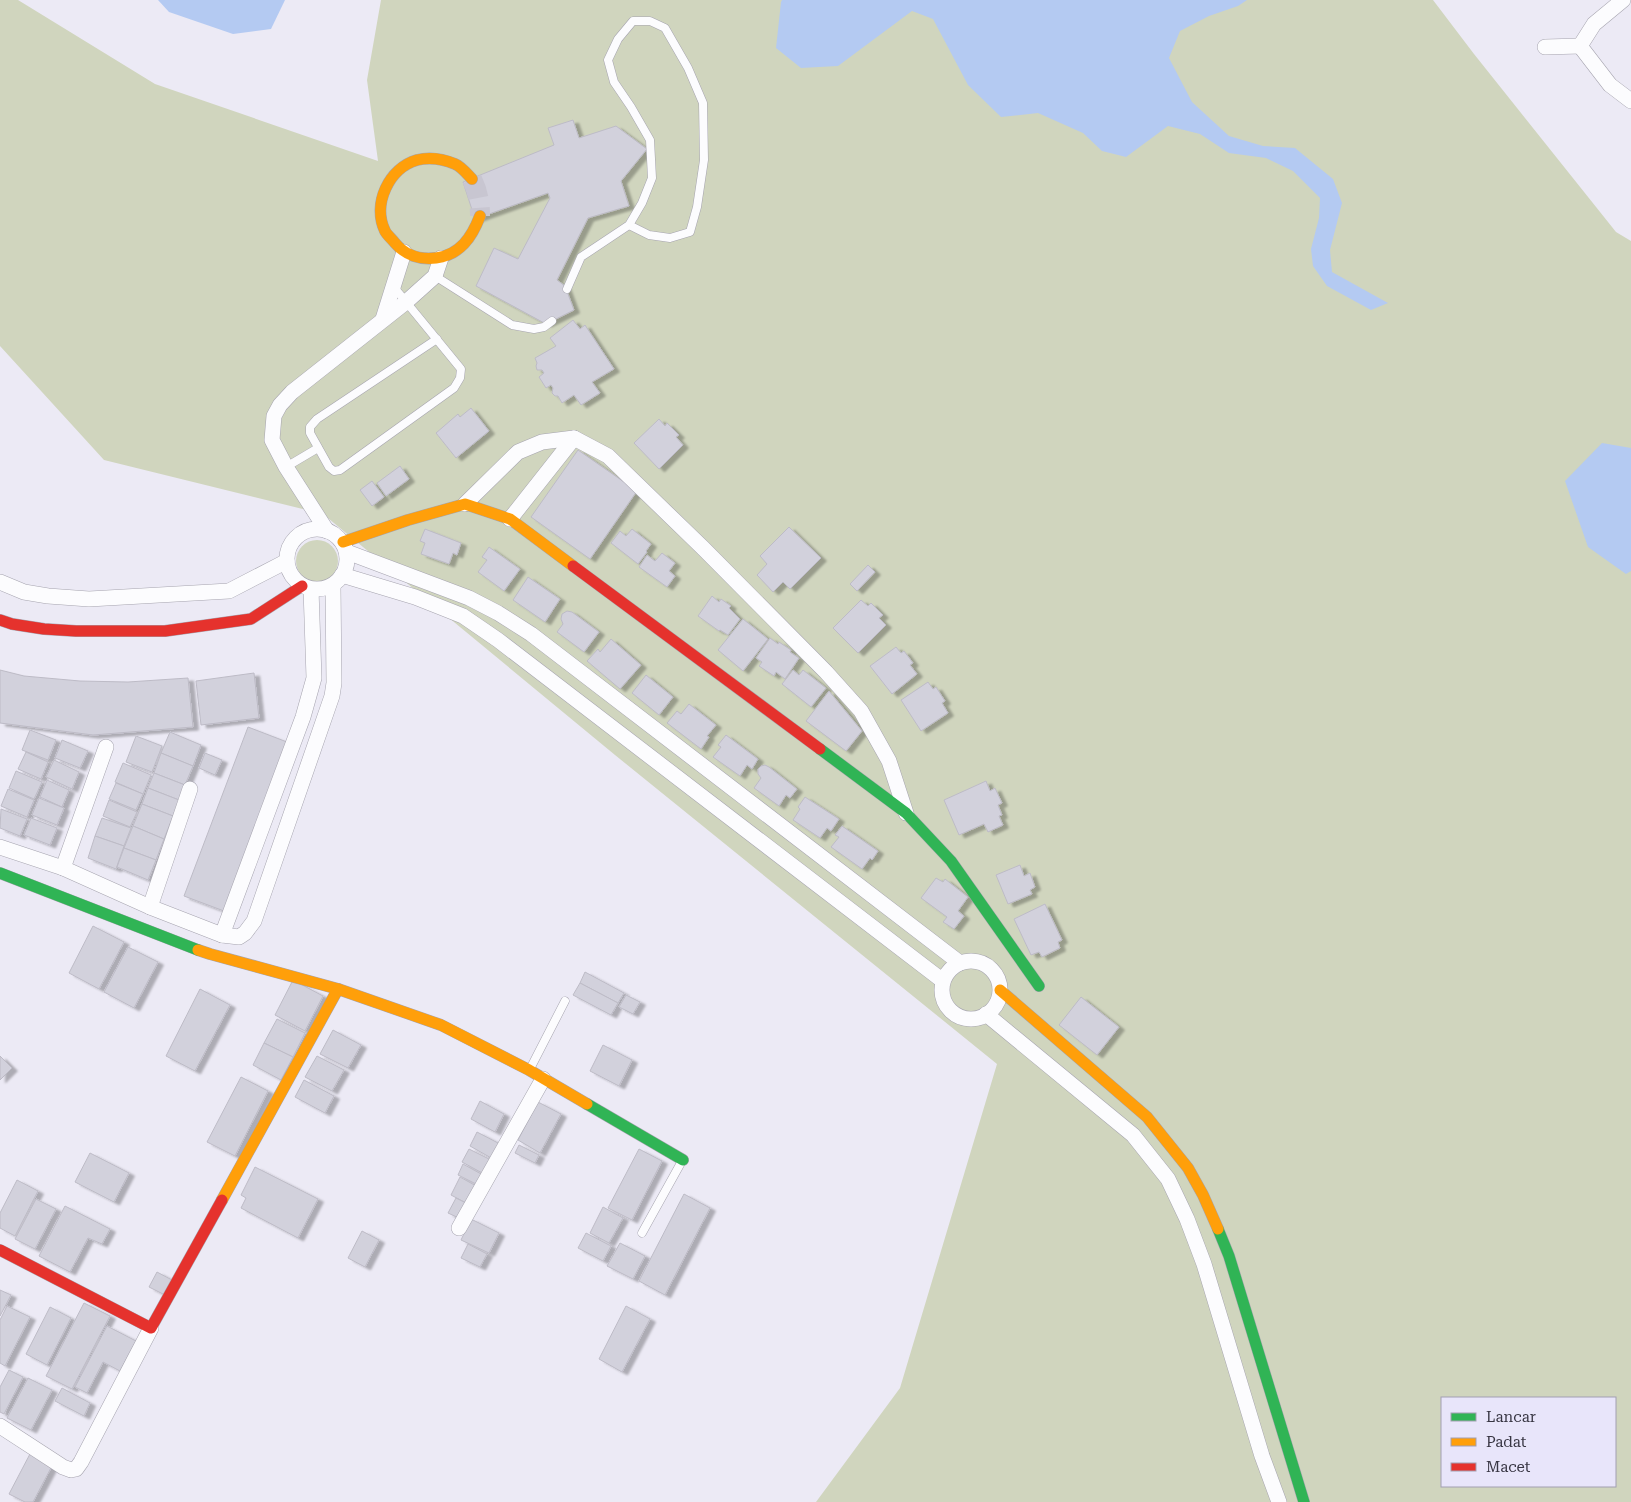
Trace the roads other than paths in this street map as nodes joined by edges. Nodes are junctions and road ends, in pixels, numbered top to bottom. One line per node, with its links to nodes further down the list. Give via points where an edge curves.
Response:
1 (1623, 0): 2 (street, via 1594,24)
2 (1580, 46): 3 (street); 4 (street, via 1610,85)
3 (1544, 47)
4 (1631, 101)
5 (472, 179): 8 (street, via 456,165 434,158 409,163 394,173 384,188 380,206 382,224 390,240)
6 (480, 216): 9 (street, via 476,231 467,243 455,253)
7 (629, 225): 7 (lane, via 652,178 650,140 614,82 608,60 618,38 633,21 650,21 665,28 688,68 703,104 704,160 690,232 670,238 650,235); 12 (lane, via 581,257)
8 (404, 252): 9 (street, via 428,259); 11 (street)
9 (441, 258): 10 (street)
10 (435, 276): 13 (street); 15 (lane, via 512,325 534,329)
11 (392, 286): 13 (lane); 14 (street)
12 (566, 289)
13 (406, 302): 14 (street); 16 (lane)
14 (383, 319): 19 (street, via 280,405 274,416 272,440)
15 (552, 321)
16 (437, 339): 18 (lane, via 316,419 310,433); 18 (lane, via 461,369 454,388 340,470 328,467)
17 (574, 438): 20 (street, via 542,442 518,452); 21 (street); 31 (street, via 608,456 861,710 889,761)
18 (318, 448): 19 (lane)
19 (286, 467): 22 (street)
20 (465, 504): 21 (street); 23 (street, via 408,520)
21 (510, 519): 31 (street)
22 (328, 530): 23 (street); 24 (street, via 318,528 299,535 292,542)
23 (345, 547): 25 (street, via 347,562); 37 (street, via 469,598 531,634)
24 (287, 561): 26 (street, via 229,590 220,591 89,599 24,592); 27 (street, via 294,579)
25 (338, 581): 27 (street, via 322,589); 36 (street, via 332,696 254,921 239,937); 38 (street, via 415,597 463,616)
26 (0, 582)
27 (307, 587): 28 (street, via 250,619 165,631 44,629); 36 (street, via 314,678 303,717)
28 (0, 620)
29 (106, 747): 33 (street)
30 (190, 789): 35 (street)
31 (906, 813): 39 (street, via 951,861)
32 (0, 847): 33 (street)
33 (63, 868): 35 (street)
34 (0, 873): 40 (street, via 210,954)
35 (150, 906): 36 (street)
36 (222, 935)
37 (960, 963): 38 (street, via 952,967); 41 (street, via 969,961 987,966 994,972)
38 (943, 981): 43 (street, via 943,998 953,1013 970,1019)
39 (1039, 986)
40 (338, 989): 44 (street, via 441,1025); 52 (street)
41 (1000, 990): 43 (street, via 994,1008); 46 (street)
42 (564, 1001): 44 (lane)
43 (986, 1014): 47 (street)
44 (529, 1070): 45 (street)
45 (543, 1079): 48 (street); 49 (street)
46 (1147, 1117): 47 (street); 55 (street, via 1188,1168 1229,1256)
47 (1133, 1135): 54 (street, via 1168,1179 1188,1219)
48 (683, 1160): 50 (lane)
49 (459, 1228)
50 (642, 1233)
51 (0, 1250): 52 (street)
52 (151, 1328): 53 (street, via 76,1469 63,1467)
53 (0, 1426)
54 (1279, 1502)
55 (1304, 1502)

